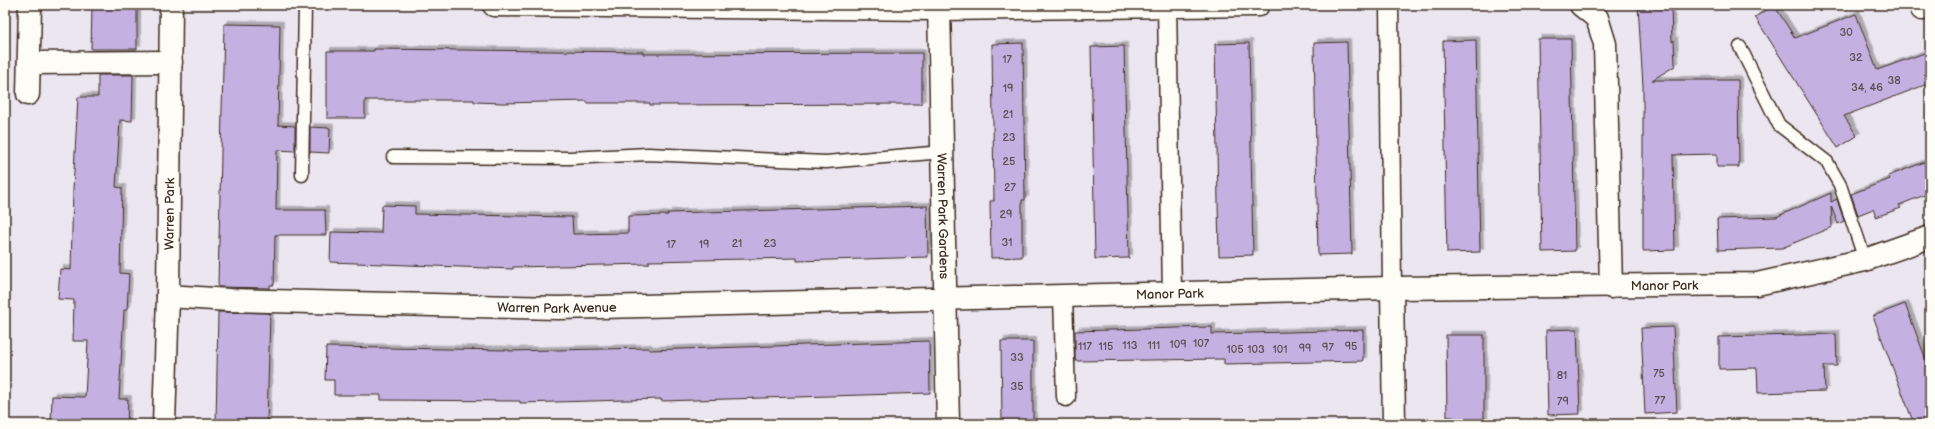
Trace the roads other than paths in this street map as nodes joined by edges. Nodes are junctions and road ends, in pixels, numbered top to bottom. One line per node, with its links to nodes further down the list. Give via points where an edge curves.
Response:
1 (30, 5): 13 (street)
2 (171, 5): 12 (street, Warren Park)
3 (305, 5): 17 (lane)
4 (494, 5): 9 (street)
5 (1258, 5): 8 (street)
6 (1388, 5): 21 (street)
7 (1581, 5): 20 (street, via 1597,18 1605,44)
8 (1167, 6): 10 (street); 22 (street)
9 (939, 7): 10 (street); 15 (street, Warren Park Gardens)
10 (1058, 7)
11 (1740, 46): 19 (lane, via 1779,125 1827,162 1840,185)
12 (171, 62): 13 (street); 23 (street, Warren Park)
13 (29, 63): 14 (street)
14 (28, 94)
15 (943, 152): 16 (lane, via 826,162 648,154 570,158); 25 (street, Warren Park Gardens)
16 (393, 157)
17 (302, 175)
18 (1929, 239): 19 (street, Manor Park)
19 (1865, 260): 20 (street, Manor Park, via 1757,284)
20 (1611, 287): 21 (street, Manor Park)
21 (1392, 288): 22 (street, Manor Park); 29 (street)
22 (1172, 293): 24 (street, Manor Park)
23 (168, 296): 25 (street, Warren Park Avenue, via 229,300 558,308); 27 (street, Warren Park)
24 (1063, 296): 25 (street, Manor Park); 26 (street)
25 (946, 300): 28 (street, Warren Park Gardens)
26 (1066, 397)
27 (164, 424)
28 (948, 424)
29 (1394, 424)

